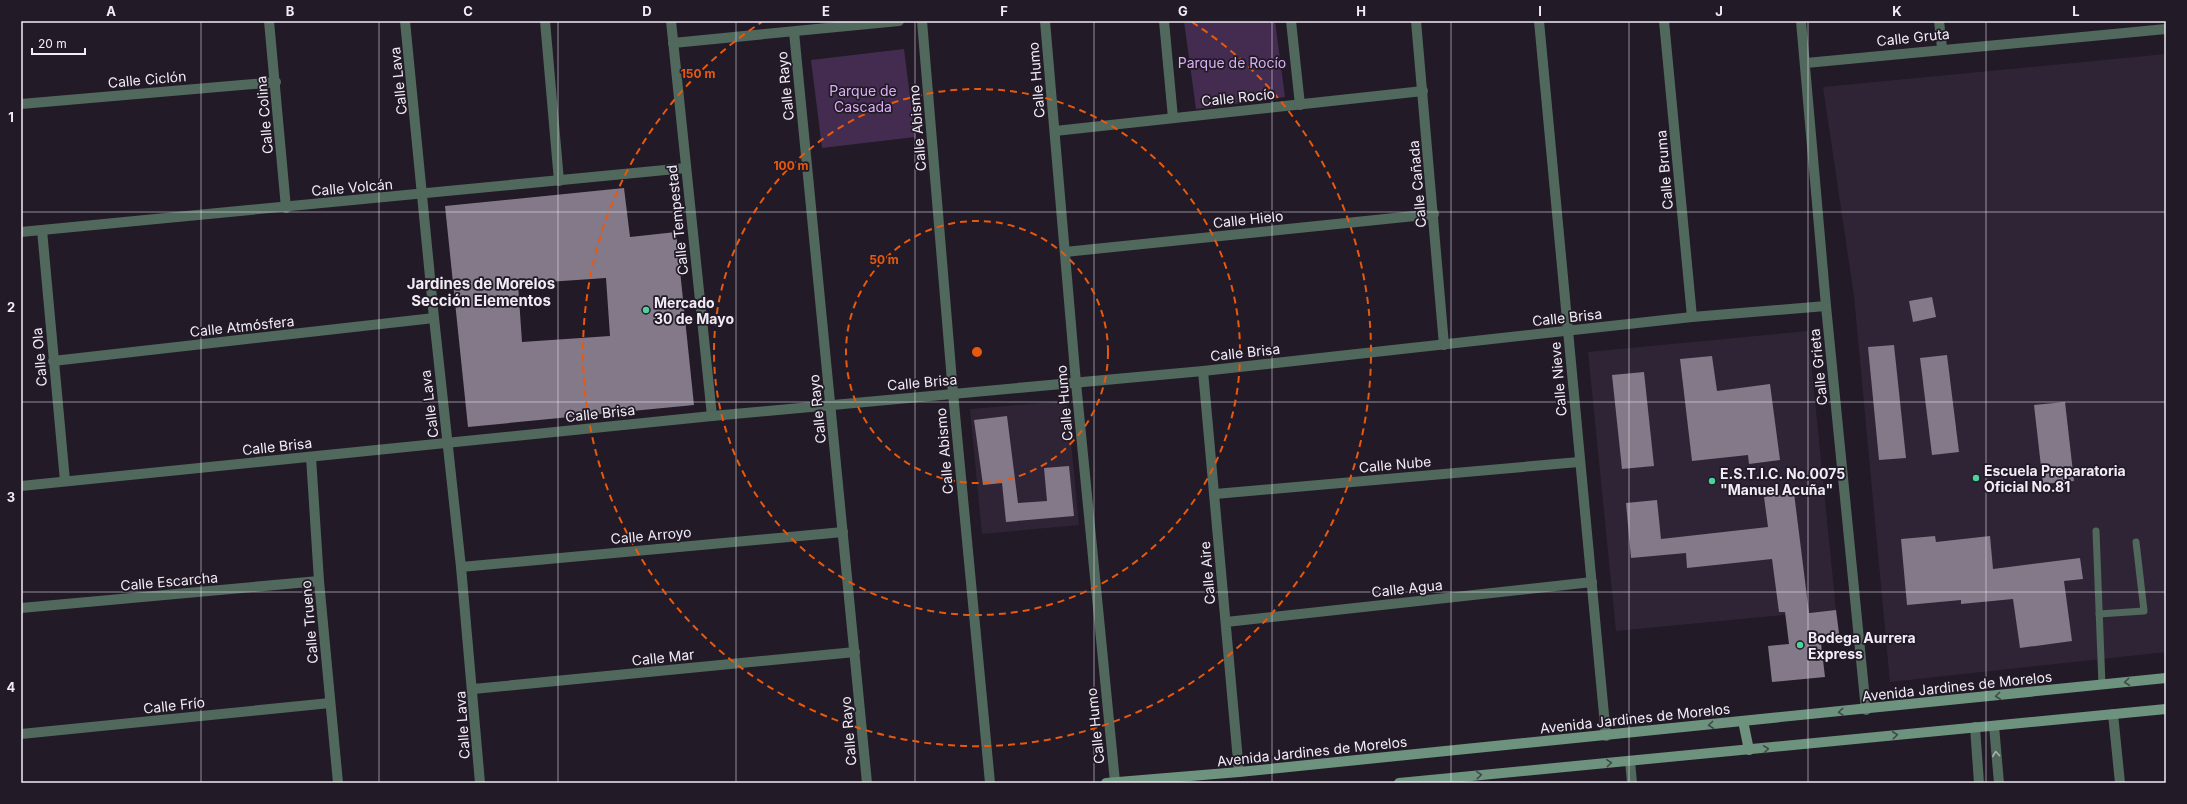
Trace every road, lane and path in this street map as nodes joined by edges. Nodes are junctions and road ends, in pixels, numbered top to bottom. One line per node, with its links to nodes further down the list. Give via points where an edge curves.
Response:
1 (269, 21): 20 (street, Calle Colina)
2 (406, 21): 28 (street, Calle Lava)
3 (545, 21): 27 (street)
4 (671, 21): 17 (street, Calle Tempestad)
5 (899, 21): 16 (street)
6 (922, 21): 42 (street, Calle Abismo)
7 (1045, 21): 25 (street, Calle Humo)
8 (1164, 21): 24 (street)
9 (1291, 21): 23 (street)
10 (1416, 21): 21 (street, Calle Cañada)
11 (1539, 21): 37 (street, Calle Nieve)
12 (1664, 21): 35 (street, Calle Bruma)
13 (1801, 21): 19 (street, Calle Grieta)
14 (1939, 21): 18 (street)
15 (2166, 29): 18 (street, Calle Gruta)
16 (794, 32): 17 (street); 43 (street, Calle Rayo)
17 (673, 42): 26 (street, Calle Tempestad)
18 (1942, 48): 19 (street, Calle Gruta)
19 (1806, 62): 34 (street, Calle Grieta)
20 (276, 82): 22 (street, Calle Ciclón); 29 (street, Calle Colina)
21 (1423, 92): 23 (street, Calle Rocío); 30 (street, Calle Cañada)
22 (21, 104)
23 (1300, 105): 24 (street, Calle Rocío)
24 (1172, 118): 25 (street, Calle Rocío)
25 (1055, 131): 33 (street, Calle Humo)
26 (686, 168): 27 (street, Calle Volcán); 44 (street, Calle Tempestad)
27 (559, 181): 28 (street, Calle Volcán)
28 (423, 195): 29 (street, Calle Volcán); 36 (street, Calle Lava)
29 (286, 208): 31 (street, Calle Volcán)
30 (1434, 214): 33 (street, Calle Hielo); 38 (street, Calle Cañada)
31 (42, 230): 32 (street, Calle Volcán); 39 (street, Calle Ola)
32 (21, 232)
33 (1065, 252): 41 (street, Calle Humo)
34 (1826, 306): 35 (street, Calle Brisa); 66 (street, Calle Grieta)
35 (1692, 317): 37 (street, Calle Brisa)
36 (434, 318): 39 (street, Calle Atmósfera); 45 (street, Calle Lava)
37 (1568, 330): 38 (street, Calle Brisa); 47 (street, Calle Nieve)
38 (1444, 345): 40 (street, Calle Brisa)
39 (53, 361): 48 (street, Calle Ola)
40 (1203, 371): 41 (street, Calle Brisa); 50 (street, Calle Aire)
41 (1076, 383): 42 (street, Calle Brisa); 81 (street, Calle Humo)
42 (953, 393): 43 (street, Calle Brisa); 80 (street, Calle Abismo)
43 (831, 405): 44 (street, Calle Brisa); 52 (street, Calle Rayo)
44 (712, 416): 45 (street, Calle Brisa)
45 (448, 442): 46 (street, Calle Brisa); 54 (street, Calle Lava)
46 (311, 457): 48 (street, Calle Brisa); 55 (street, Calle Trueno)
47 (1579, 462): 50 (street, Calle Nube); 56 (street, Calle Nieve)
48 (65, 481): 49 (street, Calle Brisa)
49 (21, 486)
50 (1215, 494): 59 (street, Calle Aire)
51 (2096, 531): 58 (lane)
52 (843, 532): 54 (street, Calle Arroyo); 60 (street, Calle Rayo)
53 (2136, 542): 58 (lane, via 2144,611)
54 (461, 567): 63 (street, Calle Lava)
55 (319, 581): 57 (street, Calle Escarcha); 64 (street, Calle Trueno)
56 (1592, 582): 59 (street, Calle Agua); 72 (street, Calle Nieve)
57 (21, 608)
58 (2099, 614): 62 (lane)
59 (1226, 622): 75 (street, Calle Aire)
60 (855, 652): 63 (street, Calle Mar); 79 (street, Calle Rayo)
61 (2166, 678): 62 (main road, Avenida Jardines de Morelos, one-way to 62)
62 (2102, 685): 66 (main road, Avenida Jardines de Morelos, one-way to 66)
63 (473, 689): 78 (street, Calle Lava)
64 (330, 703): 71 (street, Calle Frío); 77 (street, Calle Trueno)
65 (2166, 709): 67 (main road)
66 (1866, 710): 68 (main road, Avenida Jardines de Morelos, one-way to 68)
67 (2113, 714): 69 (main road); 86 (street)
68 (1743, 721): 72 (main road, Avenida Jardines de Morelos, one-way to 72); 73 (main road)
69 (1994, 726): 70 (main road); 85 (street, one-way to 69)
70 (1975, 727): 73 (main road, one-way to 70); 84 (street)
71 (21, 734)
72 (1606, 736): 75 (main road, Avenida Jardines de Morelos)
73 (1749, 750): 74 (main road)
74 (1630, 761): 82 (main road, one-way to 74); 83 (street)
75 (1239, 772): 76 (main road, Avenida Jardines de Morelos)
76 (1175, 780): 81 (main road, Avenida Jardines de Morelos)
77 (338, 783)
78 (480, 783)
79 (867, 783)
80 (990, 783)
81 (1110, 783)
82 (1399, 783)
83 (1632, 783)
84 (1979, 783)
85 (1999, 783)
86 (2120, 783)

